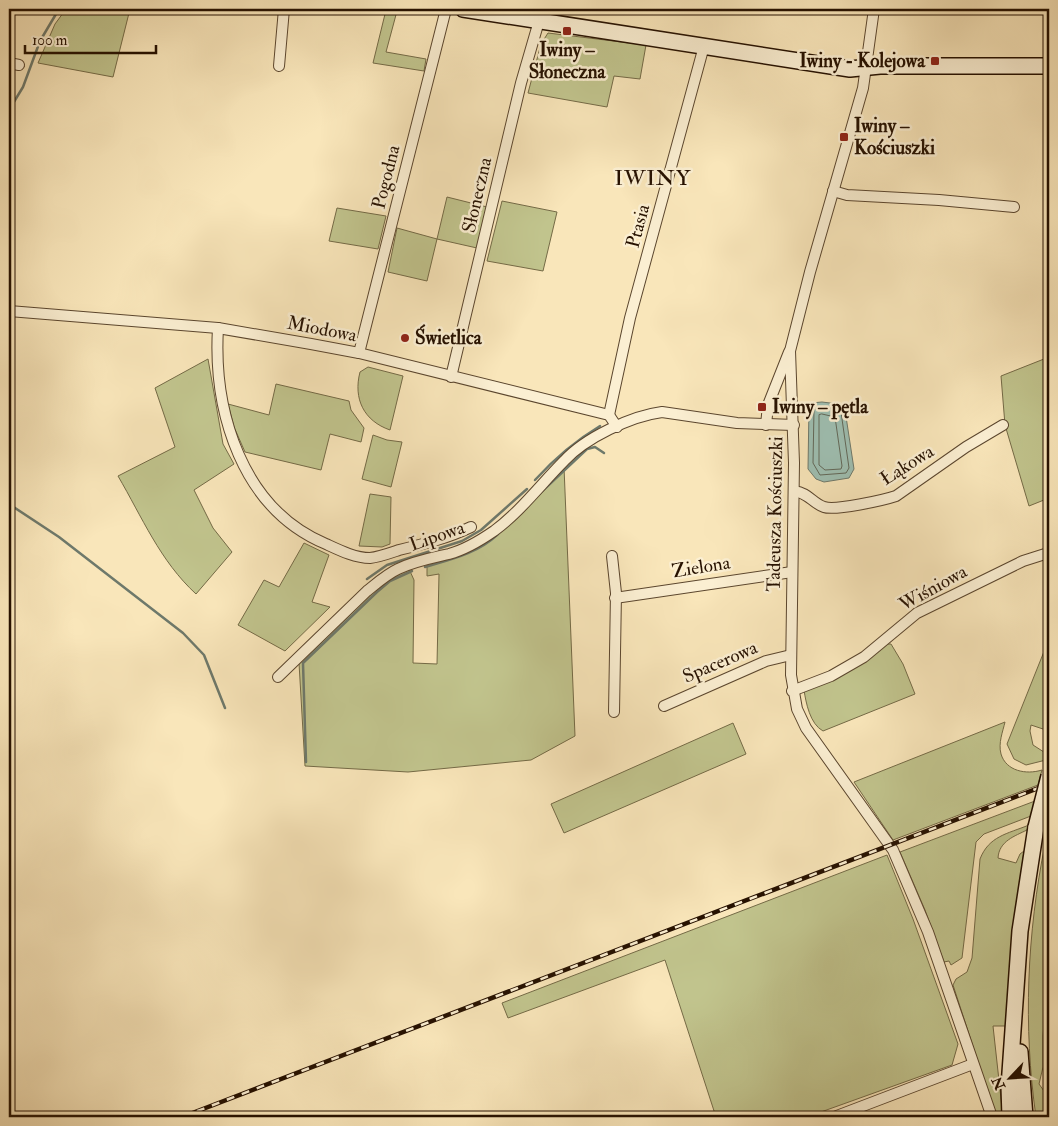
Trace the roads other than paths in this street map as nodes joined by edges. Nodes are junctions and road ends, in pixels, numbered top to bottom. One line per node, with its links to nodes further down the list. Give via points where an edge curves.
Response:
1 (284, 9): 7 (street)
2 (446, 9): 15 (street, Pogodna)
3 (463, 9): 5 (street)
4 (874, 9): 9 (street, Tadeusza Kościuszki)
5 (539, 21): 6 (street); 16 (street, Słoneczna, via 521,83)
6 (704, 46): 9 (street, via 850,69); 17 (street, Ptasia, via 630,318)
7 (279, 66)
8 (1049, 66): 9 (street)
9 (867, 68): 10 (street, Tadeusza Kościuszki)
10 (833, 191): 11 (street, via 847,195); 14 (street, Tadeusza Kościuszki)
11 (1014, 207)
12 (9, 311): 13 (street, Miodowa)
13 (218, 328): 15 (street, Miodowa); 23 (street, via 218,387 228,431 262,493 293,526 343,552 369,558 445,538)
14 (790, 351): 18 (street, via 768,405); 19 (street, Tadeusza Kościuszki)
15 (359, 354): 16 (street, Miodowa)
16 (452, 377): 17 (street, Miodowa)
17 (609, 415): 21 (street)
18 (766, 425): 19 (street); 21 (street, via 662,412)
19 (794, 425): 22 (street, Tadeusza Kościuszki)
20 (1003, 425): 22 (street, Łąkowa, via 896,496 885,500 833,508 824,507 804,493)
21 (613, 429): 29 (street, Lipowa, via 565,459 494,531 451,553 396,570 367,591)
22 (794, 491): 26 (street, Tadeusza Kościuszki)
23 (471, 527)
24 (1045, 554): 30 (street, Wiśniowa, via 1023,561 917,612 864,657 831,676)
25 (612, 556): 27 (street)
26 (792, 572): 27 (street, Zielona); 28 (street, Tadeusza Kościuszki)
27 (615, 598): 32 (street)
28 (791, 655): 30 (street, Tadeusza Kościuszki); 31 (street, Spacerowa, via 766,661)
29 (278, 677)
30 (792, 691): 35 (street, Tadeusza Kościuszki, via 806,728 890,845 928,932)
31 (664, 706)
32 (614, 712)
33 (1049, 776): 34 (street, bridge, via 1025,884)
34 (1018, 951): 38 (street); 39 (street)
35 (973, 1064): 36 (street); 37 (street, Tadeusza Kościuszki)
36 (834, 1117)
37 (992, 1117)
38 (1010, 1117)
39 (1025, 1117)

